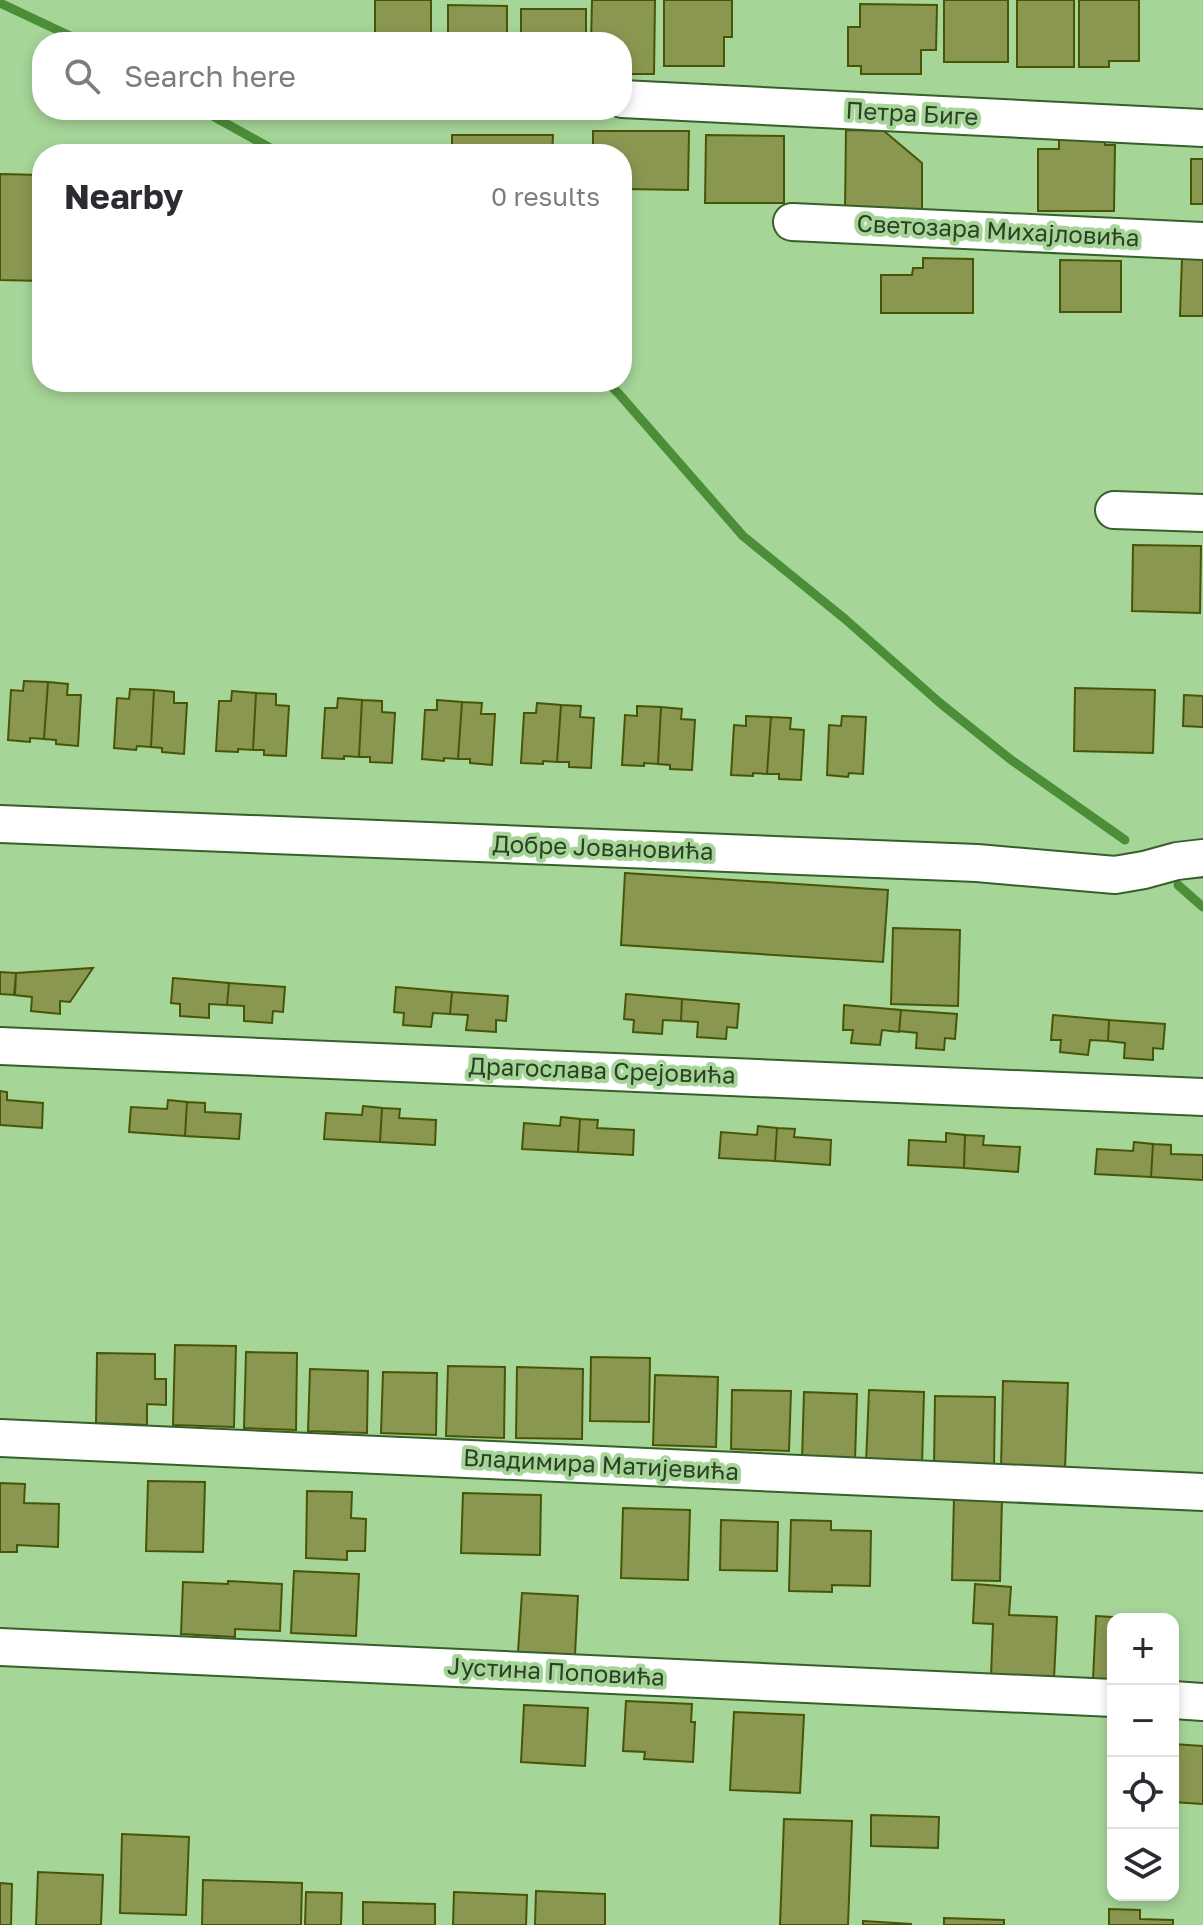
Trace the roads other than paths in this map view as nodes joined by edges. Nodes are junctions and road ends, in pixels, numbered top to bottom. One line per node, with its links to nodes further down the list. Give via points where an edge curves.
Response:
1 (632, 99): 2 (street, Петра Биге)
2 (1203, 128)
3 (792, 222): 4 (street, Светозара Михајловића)
4 (1203, 241)
5 (1114, 510): 6 (street)
6 (1203, 513)
7 (0, 824): 8 (street, Добре Јовановића, via 977,863 1115,875)
8 (1203, 858)
9 (0, 1046): 10 (street, Драгослава Срејовића)
10 (1203, 1097)
11 (0, 1438): 12 (street, Владимира Матијевића)
12 (1203, 1492)
13 (0, 1647): 14 (street, Јустина Поповића)
14 (1107, 1698)
15 (1179, 1700): 16 (street)
16 (1203, 1702)

